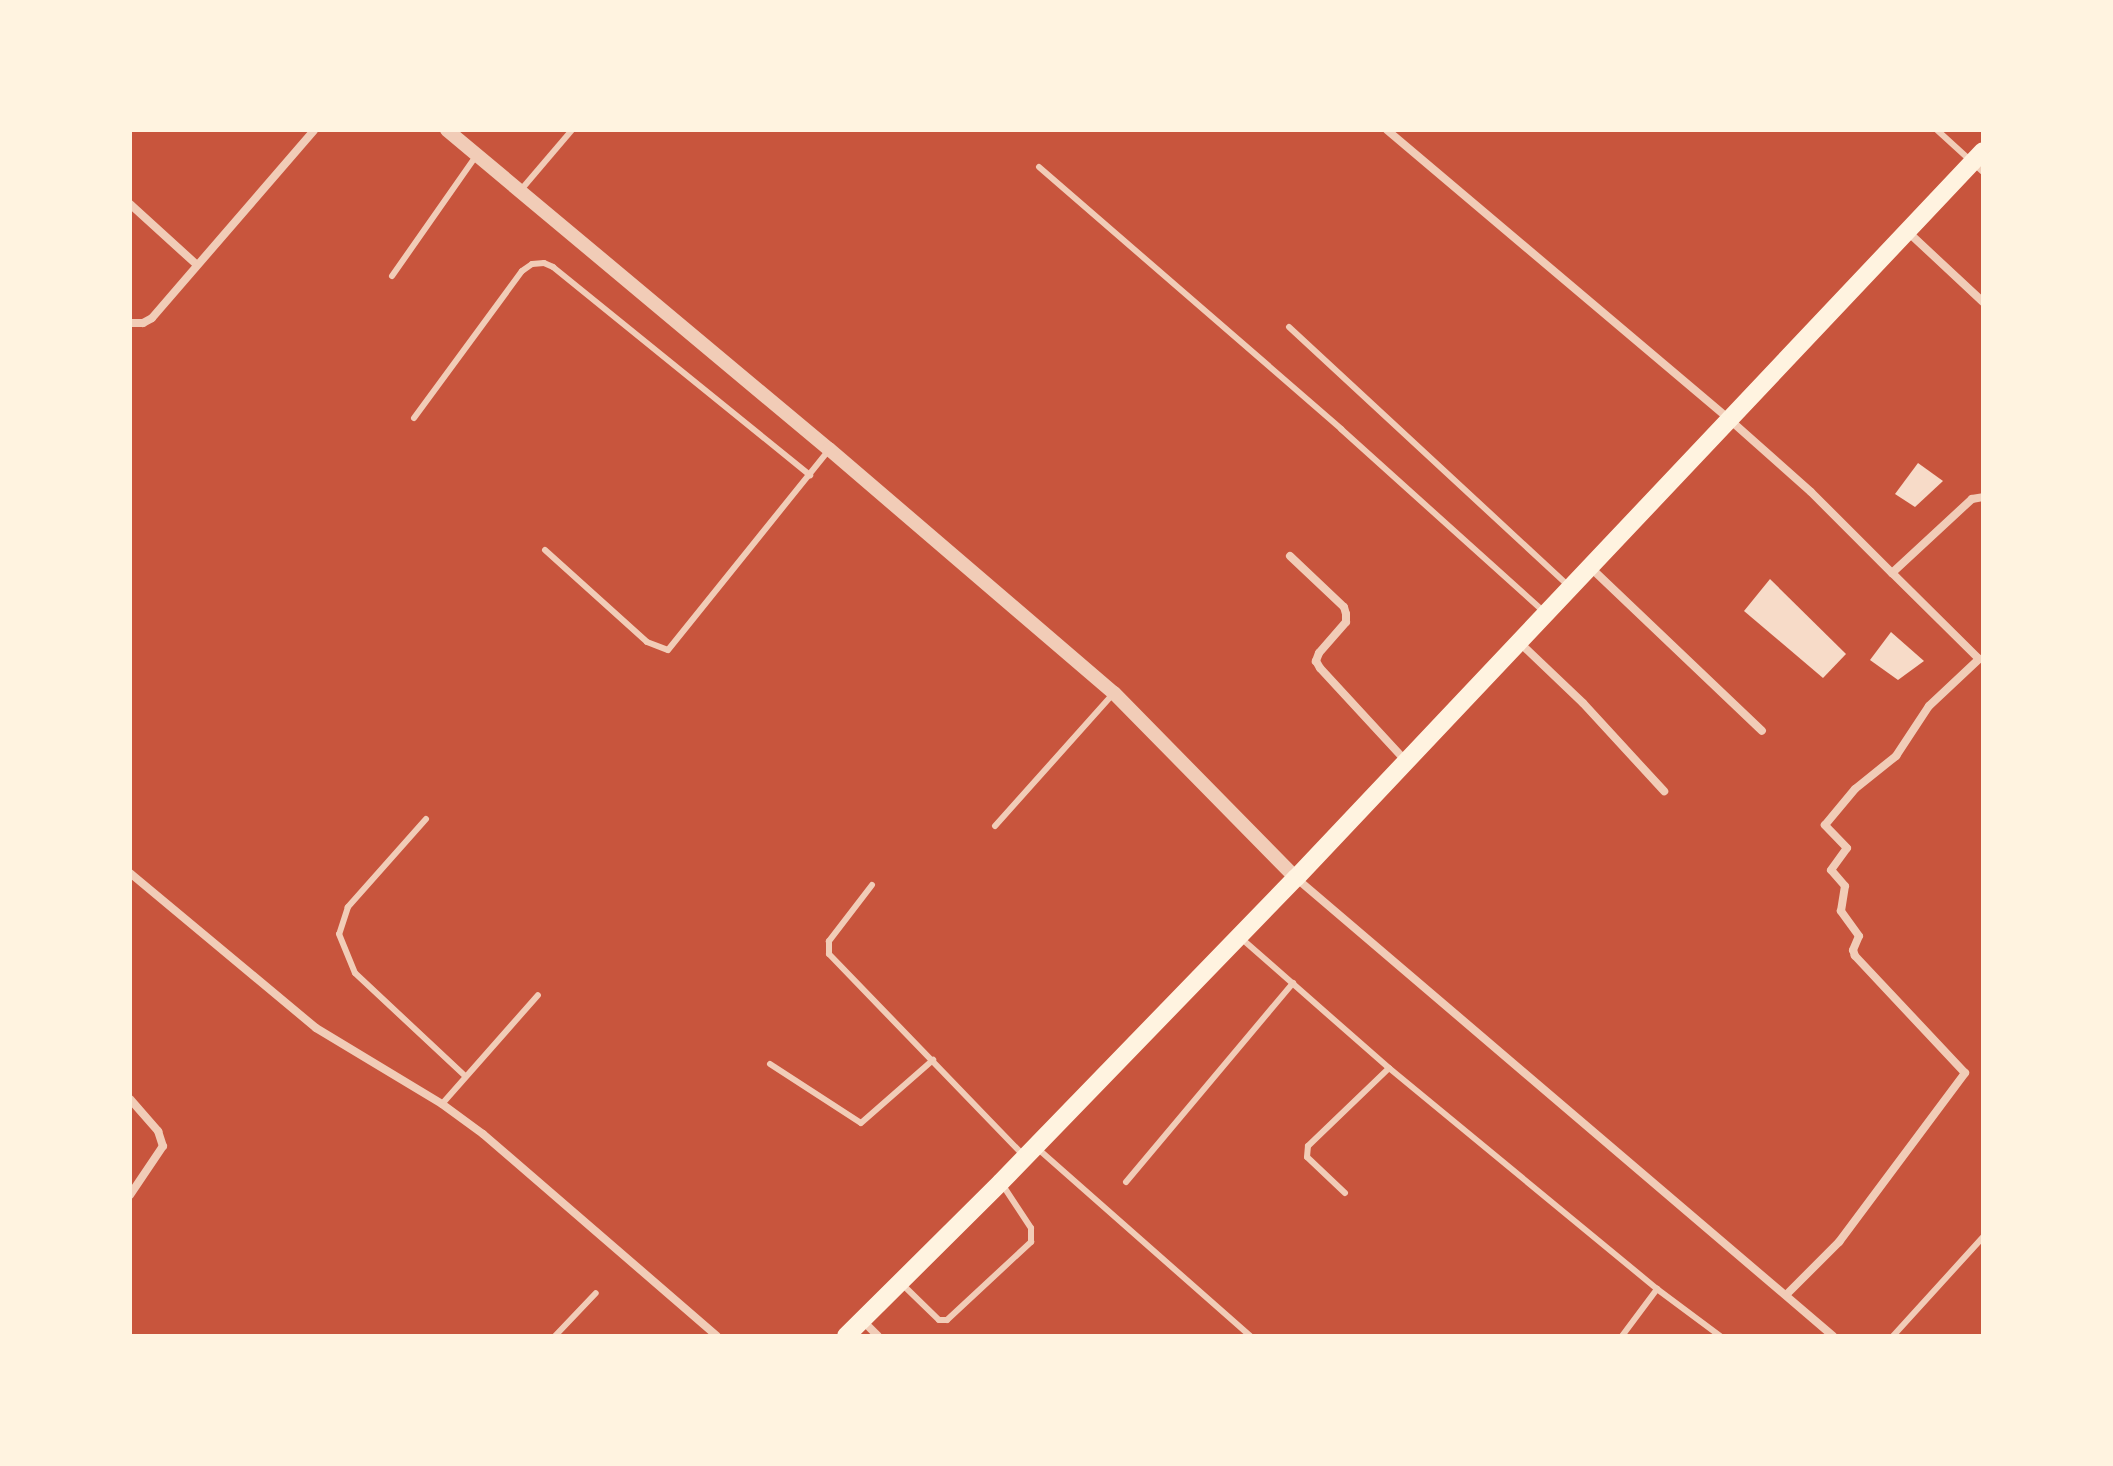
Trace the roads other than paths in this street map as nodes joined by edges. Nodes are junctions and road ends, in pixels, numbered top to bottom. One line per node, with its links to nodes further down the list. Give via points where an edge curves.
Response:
1 (314, 130): 12 (street)
2 (447, 130): 6 (street)
3 (572, 130): 9 (lane)
4 (1387, 130): 18 (street)
5 (1937, 130): 7 (lane)
6 (476, 156): 9 (street); 13 (lane)
7 (1979, 162): 11 (main road)
8 (1039, 167): 27 (lane)
9 (520, 192): 19 (street)
10 (130, 204): 12 (street)
11 (1908, 232): 14 (street); 18 (main road)
12 (196, 264): 15 (street, via 152,318)
13 (392, 276)
14 (1983, 302)
15 (130, 323)
16 (1289, 327): 26 (lane)
17 (414, 418): 20 (lane, via 522,271 544,263)
18 (1730, 420): 24 (main road); 25 (street)
19 (829, 449): 20 (lane); 29 (street)
20 (810, 475): 22 (lane, via 668,650 647,642)
21 (1983, 497): 25 (street, via 1972,499)
22 (545, 550)
23 (1290, 556): 31 (street, via 1346,614 1346,622 1316,661)
24 (1591, 568): 26 (main road); 30 (street)
25 (1892, 573): 56 (street, via 1979,659 1929,706 1896,756 1855,789 1825,825 1847,848 1831,870 1845,886 1841,911 1859,936 1855,956 1965,1073 1839,1242)
26 (1571, 589): 27 (main road)
27 (1546, 614): 28 (main road)
28 (1519, 643): 31 (main road); 32 (street)
29 (1114, 693): 34 (lane); 36 (street)
30 (1762, 731)
31 (1406, 761): 36 (main road)
32 (1664, 791)
33 (426, 819): 44 (lane, via 348,907 339,934 355,973)
34 (995, 826)
35 (130, 873): 46 (street, via 316,1028)
36 (1296, 878): 38 (main road); 56 (street)
37 (872, 885): 41 (lane, via 829,941 829,954)
38 (1239, 936): 39 (lane); 47 (main road)
39 (1293, 983): 43 (lane); 49 (lane)
40 (538, 995): 44 (lane)
41 (933, 1060): 42 (lane, via 861,1123); 47 (lane)
42 (770, 1064)
43 (1389, 1068): 50 (lane, via 1308,1146 1307,1157); 54 (lane)
44 (465, 1076): 46 (lane)
45 (130, 1099): 51 (street, via 158,1131 163,1146)
46 (442, 1104): 59 (street)
47 (1030, 1152): 48 (main road); 62 (lane)
48 (1001, 1182): 53 (main road); 53 (lane, via 1031,1228 1031,1242 947,1320 939,1320)
49 (1126, 1182)
50 (1345, 1193)
51 (130, 1195)
52 (1983, 1237): 66 (lane)
53 (901, 1283): 57 (main road)
54 (1657, 1289): 63 (lane); 64 (lane)
55 (596, 1293): 58 (lane)
56 (1787, 1294): 65 (street)
57 (863, 1321): 60 (main road); 61 (street)
58 (555, 1336)
59 (717, 1336)
60 (846, 1336)
61 (878, 1336)
62 (1250, 1336)
63 (1622, 1336)
64 (1720, 1336)
65 (1833, 1336)
66 (1893, 1336)

